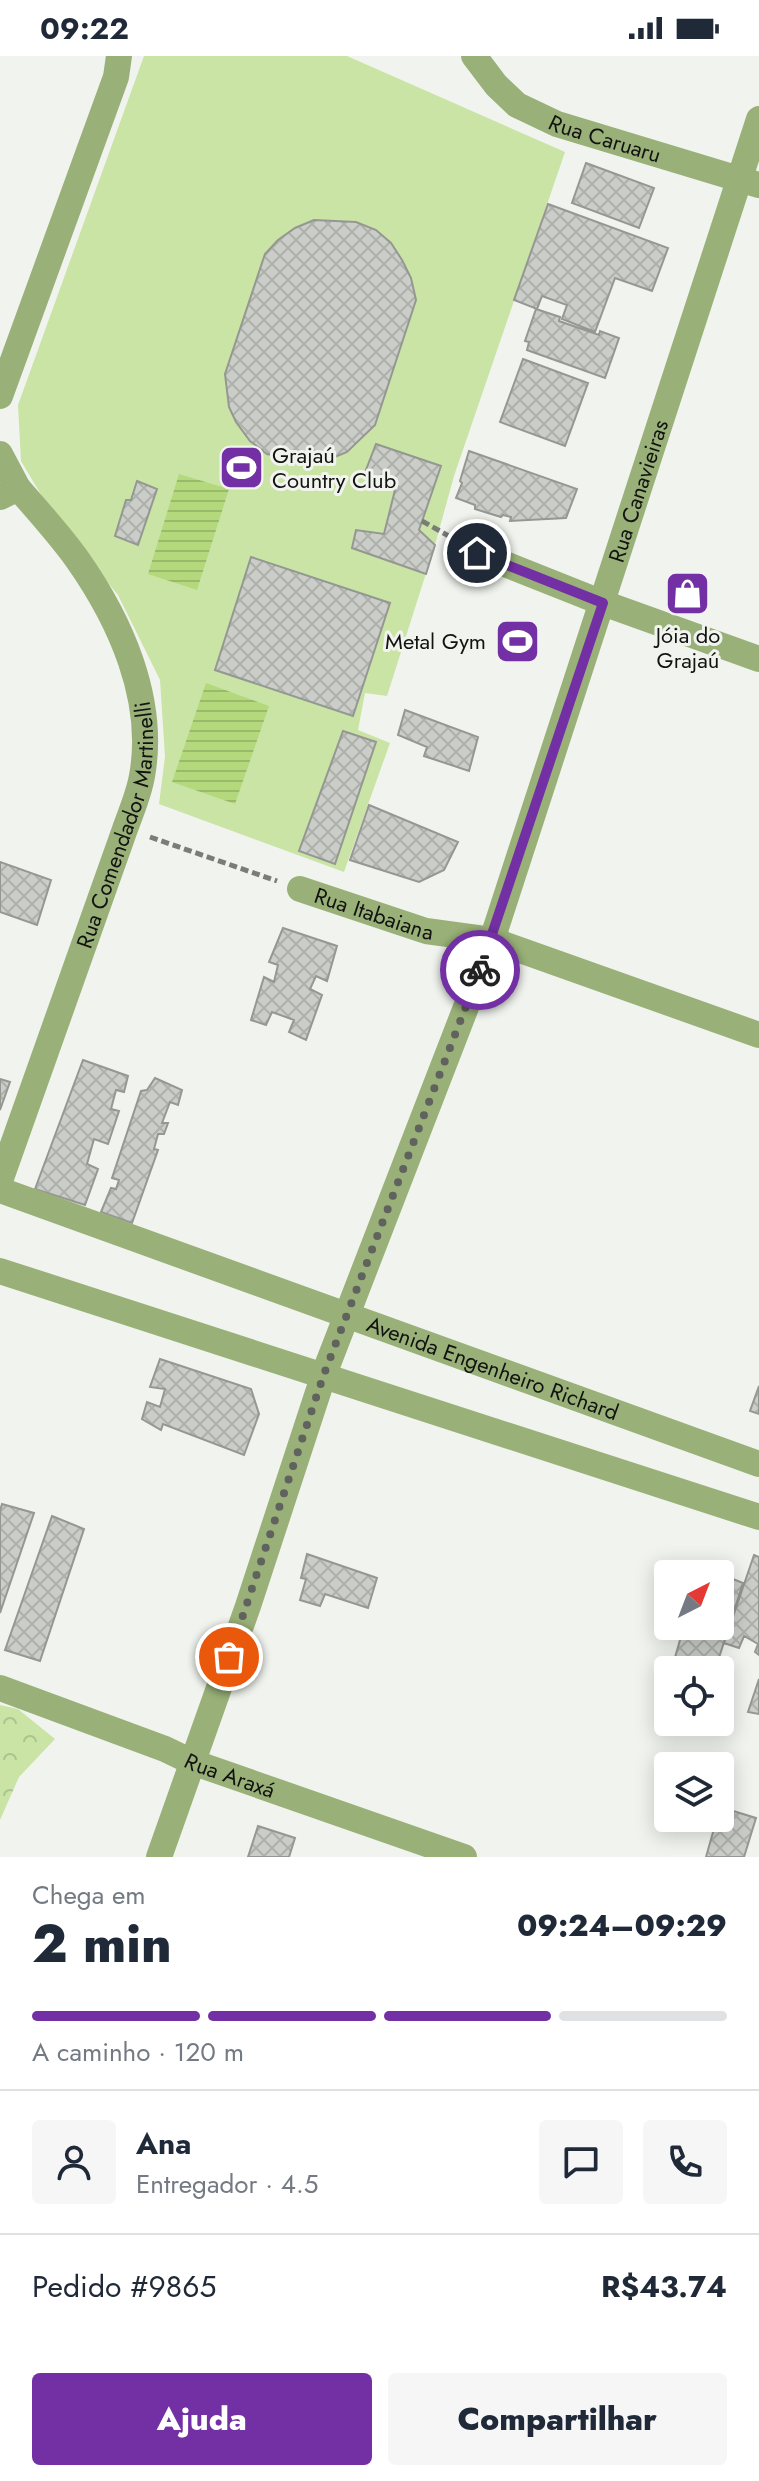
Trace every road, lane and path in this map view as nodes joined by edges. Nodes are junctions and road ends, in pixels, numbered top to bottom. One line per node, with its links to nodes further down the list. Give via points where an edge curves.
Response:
1 (119, 56): 5 (street, via 116,77)
2 (474, 56): 4 (street, Rua Caruaru, via 517,105 557,124)
3 (759, 119): 4 (street, Rua Canavieiras)
4 (749, 182): 10 (street, Rua Canavieiras)
5 (0, 396)
6 (0, 454): 7 (street, Rua Comendador Martinelli)
7 (9, 493): 12 (street, Rua Comendador Martinelli, via 77,558 119,627 144,723 142,776)
8 (422, 521): 9 (path)
9 (477, 553): 10 (street)
10 (603, 603): 11 (street); 14 (street, Rua Canavieiras)
11 (759, 659)
12 (125, 829): 13 (path, Rua Itabaiana); 16 (street, Rua Comendador Martinelli)
13 (300, 889): 14 (street, Rua Itabaiana, via 426,931)
14 (492, 940): 15 (street, Rua Itabaiana); 19 (street, Rua Canavieiras)
15 (759, 1035)
16 (0, 1181)
17 (0, 1190): 19 (street, Avenida Engenheiro Richard)
18 (0, 1271): 20 (street)
19 (346, 1316): 20 (street, Rua Canavieiras); 21 (street, Avenida Engenheiro Richard)
20 (324, 1374): 22 (street); 24 (street, Rua Canavieiras)
21 (759, 1464)
22 (759, 1517)
23 (0, 1688): 24 (street, Rua Araxá)
24 (192, 1762): 25 (street, Rua Canavieiras); 26 (street, Rua Araxá)
25 (159, 1857)
26 (464, 1857)

